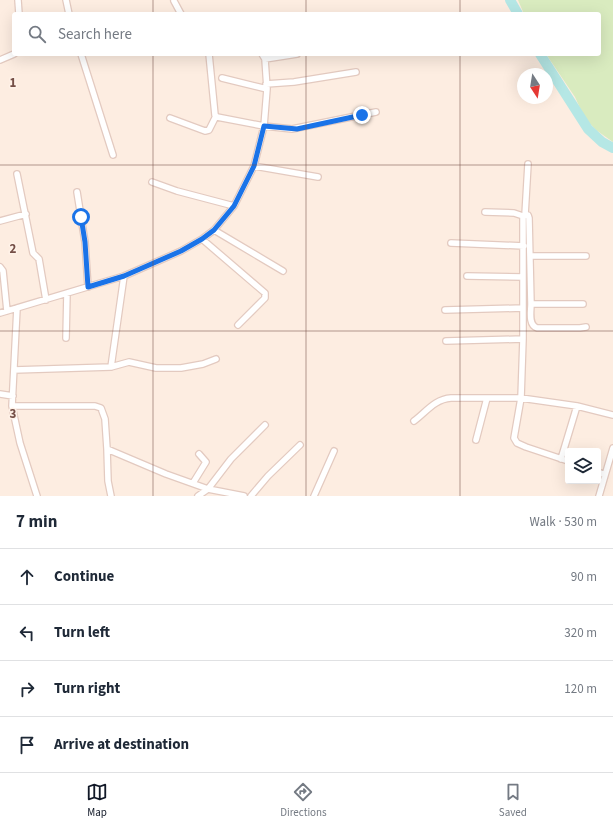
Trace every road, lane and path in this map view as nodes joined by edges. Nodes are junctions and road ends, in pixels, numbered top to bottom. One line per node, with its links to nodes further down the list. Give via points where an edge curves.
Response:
1 (18, 0): 4 (street)
2 (66, 0): 5 (street)
3 (174, 1): 6 (street)
4 (19, 12)
5 (69, 12)
6 (180, 12)
7 (12, 55): 11 (street)
8 (82, 56): 19 (street)
9 (209, 56): 16 (street)
10 (264, 56): 14 (street)
11 (0, 60)
12 (356, 72): 14 (street)
13 (222, 78): 14 (street)
14 (267, 86): 18 (street)
15 (376, 112): 18 (street, via 297,129)
16 (216, 116): 17 (street, via 206,131); 18 (street)
17 (170, 118)
18 (264, 126): 21 (street)
19 (114, 155)
20 (528, 164): 29 (street)
21 (254, 166): 23 (street); 26 (street)
22 (17, 174): 28 (street)
23 (318, 177)
24 (152, 182): 26 (street)
25 (76, 192): 42 (street, via 85,242)
26 (234, 206): 31 (street)
27 (485, 212): 29 (street)
28 (26, 214): 30 (street); 44 (street, via 33,253 39,259)
29 (524, 215): 34 (street); 35 (street, via 528,215 529,218)
30 (0, 221)
31 (214, 230): 32 (street); 38 (street)
32 (202, 239): 39 (street); 52 (street, via 265,294 265,298)
33 (451, 243): 34 (street)
34 (524, 246): 41 (street)
35 (530, 256): 36 (street); 45 (street)
36 (586, 256)
37 (0, 267): 50 (street, via 3,271)
38 (283, 271)
39 (124, 276): 42 (street); 58 (street)
40 (467, 276): 41 (street)
41 (523, 277): 48 (street)
42 (88, 287): 43 (street)
43 (67, 294): 44 (street); 54 (street)
44 (46, 300): 47 (street)
45 (531, 304): 46 (street); 53 (street, via 534,327)
46 (583, 304)
47 (17, 308): 50 (street); 59 (street)
48 (523, 308): 49 (street); 55 (street)
49 (445, 310)
50 (7, 311): 51 (street)
51 (0, 313)
52 (238, 325)
53 (586, 326)
54 (66, 338)
55 (523, 340): 56 (street); 63 (street)
56 (446, 341)
57 (216, 359): 58 (street, via 181,368 156,368 129,362)
58 (111, 367): 59 (street)
59 (14, 370): 61 (street)
60 (0, 394): 61 (street)
61 (13, 396): 64 (street)
62 (487, 398): 63 (street); 67 (street, via 444,398); 69 (street)
63 (521, 398): 65 (street); 75 (street, via 514,438 517,443)
64 (12, 406): 72 (street, via 101,408 105,419); 81 (street, via 20,443)
65 (577, 406): 66 (street); 75 (street)
66 (613, 415)
67 (414, 421)
68 (265, 425): 80 (street, via 231,459)
69 (476, 440)
70 (300, 445): 85 (street)
71 (613, 448): 78 (street)
72 (107, 449): 79 (street); 82 (street)
73 (334, 451): 86 (street)
74 (198, 454): 79 (street, via 206,462)
75 (561, 459): 76 (street)
76 (565, 460)
77 (601, 473): 78 (street)
78 (605, 475): 87 (street)
79 (193, 483): 80 (street)
80 (208, 488): 83 (street); 84 (street)
81 (37, 496)
82 (111, 496)
83 (198, 496)
84 (244, 496)
85 (251, 496)
86 (314, 496)
87 (598, 496)

